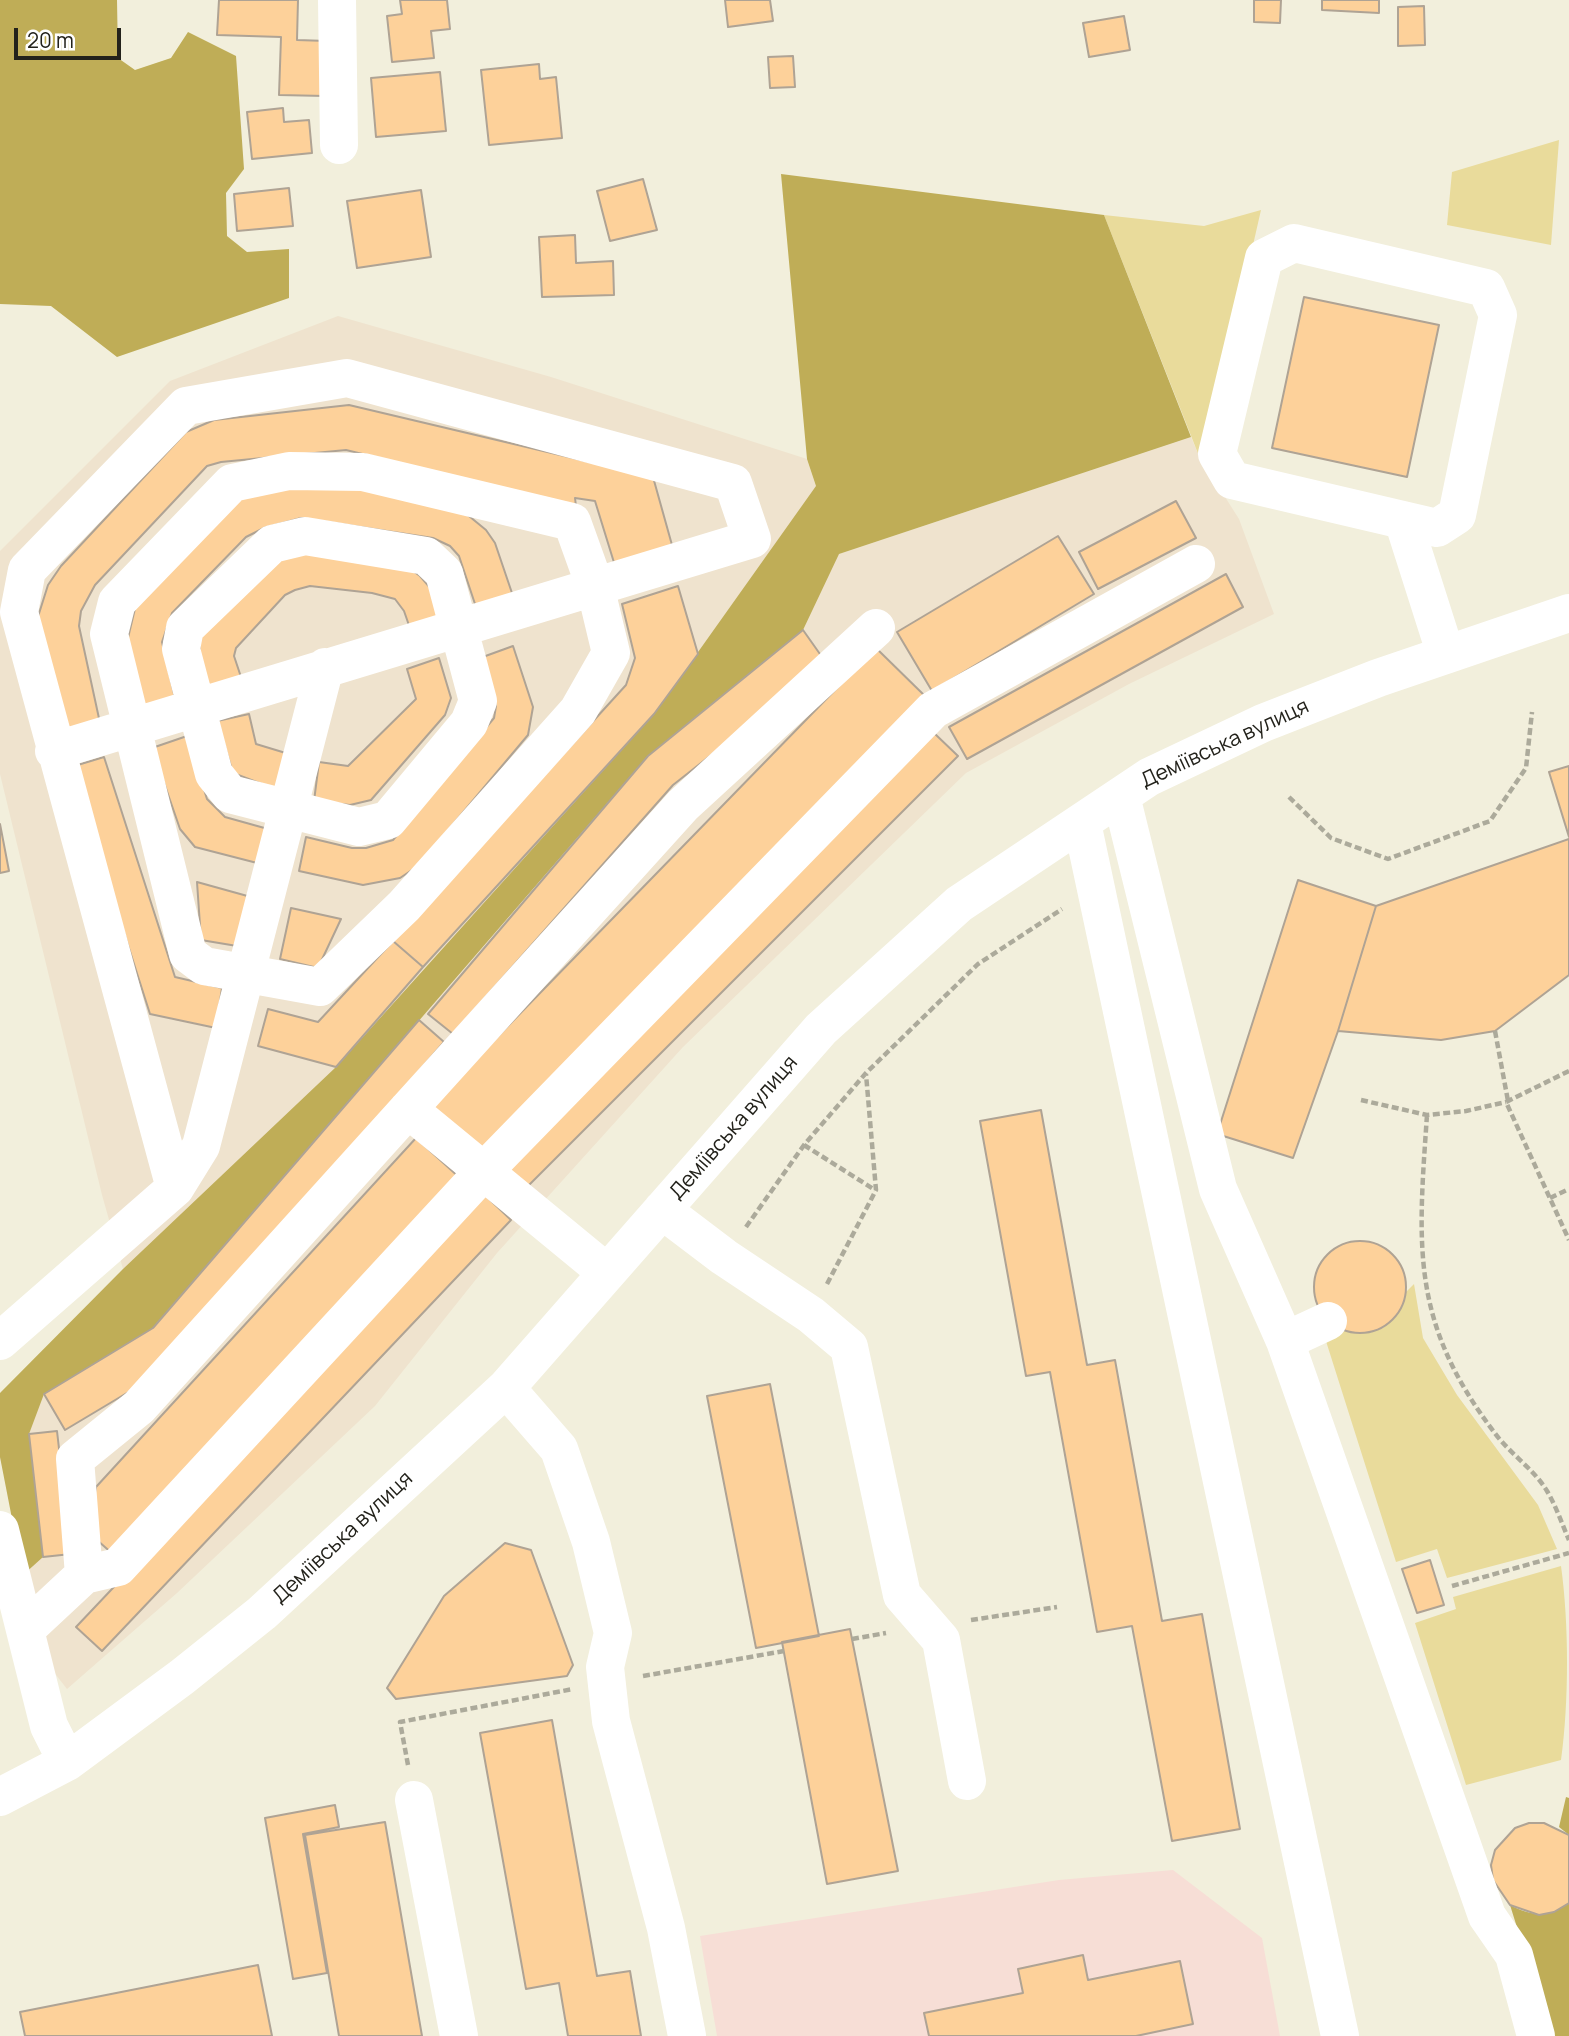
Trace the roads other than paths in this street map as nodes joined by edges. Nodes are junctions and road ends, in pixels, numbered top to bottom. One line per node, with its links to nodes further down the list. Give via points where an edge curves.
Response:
1 (337, 0): 2 (street)
2 (339, 145)
3 (1403, 520): 3 (street, via 1232,480 1217,454 1264,258 1294,243 1486,288 1498,315 1457,515 1437,528); 9 (street)
4 (1196, 564): 19 (street, via 933,710)
5 (594, 586): 7 (street); 12 (street, via 572,522 363,472 289,471 232,483 117,602 109,634); 13 (street, via 752,539 733,483 346,378 186,406 27,570 19,612); 17 (street, via 611,653 578,711 414,895 320,987)
6 (1569, 613): 9 (street, Деміївська вулиця)
7 (459, 627): 10 (street); 11 (street, via 444,573 426,556 305,536 272,544 185,628 181,649); 15 (street, via 478,701 469,723 388,820 359,827)
8 (876, 628): 18 (street, via 683,805)
9 (1447, 655): 14 (street, Деміївська вулиця, via 1285,713 1149,777)
10 (325, 667): 11 (street); 15 (street)
11 (197, 706): 12 (street); 15 (street, via 214,774 230,794)
12 (130, 726): 13 (street); 17 (street, via 188,954 204,966)
13 (54, 751): 20 (street)
14 (1121, 796): 16 (street, Деміївська вулиця); 25 (street, via 1218,1189)
15 (289, 810): 17 (street)
16 (1082, 823): 21 (street, Деміївська вулиця, via 959,904 821,1029); 36 (street)
17 (247, 975): 20 (street, via 201,1146)
18 (408, 1109): 19 (street); 28 (street, via 139,1407 75,1459)
19 (484, 1171): 22 (street); 28 (street, via 118,1567)
20 (175, 1188): 24 (street)
21 (662, 1210): 22 (street, Деміївська вулиця); 31 (street, via 811,1315 849,1348 902,1595 941,1640)
22 (606, 1272): 26 (street, Деміївська вулиця)
23 (1328, 1321): 25 (street)
24 (0, 1341)
25 (1285, 1341): 37 (street, via 1482,1868 1487,1916 1514,1955)
26 (506, 1388): 30 (street, Деміївська вулиця, via 262,1612); 35 (street, via 559,1449 591,1542 612,1633 606,1667 611,1721 666,1928)
27 (0, 1530): 29 (street)
28 (84, 1575): 29 (street)
29 (25, 1630): 30 (street, via 49,1726)
30 (67, 1762): 32 (street, Деміївська вулиця)
31 (967, 1781)
32 (0, 1797)
33 (414, 1800): 34 (street)
34 (458, 2036)
35 (687, 2036)
36 (1340, 2036)
37 (1536, 2036)

